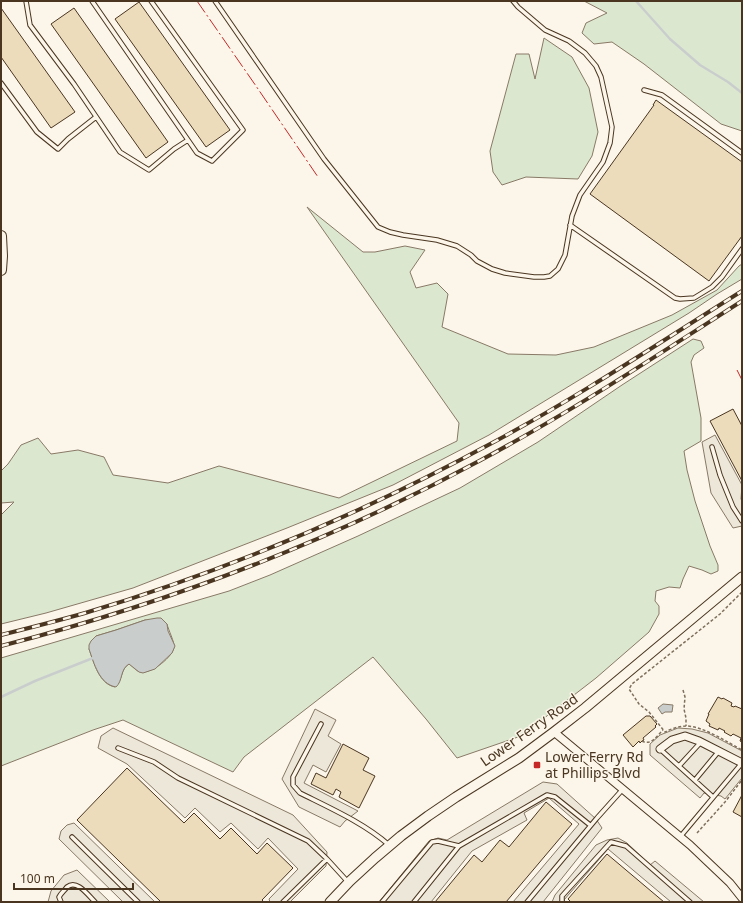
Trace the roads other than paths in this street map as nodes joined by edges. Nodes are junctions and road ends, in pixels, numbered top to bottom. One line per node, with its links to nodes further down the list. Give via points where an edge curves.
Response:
1 (26, 1): 8 (lane, via 30,24)
2 (92, 1): 9 (lane)
3 (150, 1): 9 (lane, via 243,130 212,161 197,153)
4 (215, 1): 11 (lane, via 324,159 378,227 390,232 457,246 477,261 505,273 544,277 550,276 558,269 565,255)
5 (513, 1): 11 (lane, via 545,30 569,41 585,53 601,77 612,127 610,143 603,162 580,195)
6 (1, 83): 8 (lane, via 37,132 58,149)
7 (644, 90): 10 (lane, via 662,96)
8 (96, 117): 9 (lane, via 120,152 149,170)
9 (188, 140)
10 (742, 153)
11 (570, 224): 13 (lane, via 680,299 694,298 712,287)
12 (1, 236): 14 (main road)
13 (742, 249)
14 (1, 270)
15 (712, 447): 16 (lane, via 720,475 733,507)
16 (742, 521)
17 (742, 577): 19 (street, Lower Ferry Road)
18 (321, 724): 32 (lane, via 293,777 293,785 300,793 367,828)
19 (554, 732): 27 (street); 32 (street, Lower Ferry Road, via 519,758 428,816)
20 (701, 742): 22 (street, via 685,736 672,740); 23 (street); 25 (lane)
21 (118, 748): 34 (lane, via 154,762 178,778 308,841)
22 (660, 749): 25 (lane)
23 (719, 751): 24 (street); 26 (lane)
24 (742, 763): 28 (lane)
25 (679, 766): 26 (lane)
26 (695, 780): 28 (lane)
27 (623, 789): 29 (lane); 31 (street)
28 (714, 797): 31 (lane)
29 (590, 825): 33 (lane, via 555,797 547,795); 37 (lane)
30 (72, 837): 40 (lane)
31 (680, 837): 36 (street, via 730,883)
32 (390, 845): 35 (street, Lower Ferry Road)
33 (459, 846): 43 (lane, via 432,842); 44 (lane)
34 (326, 859): 35 (lane); 41 (lane)
35 (349, 882): 42 (street, Lower Ferry Road)
36 (742, 898)
37 (528, 901)
38 (61, 902): 39 (lane, via 59,897 62,892 74,884)
39 (95, 902)
40 (138, 902)
41 (283, 902)
42 (330, 902)
43 (382, 902)
44 (414, 902)
45 (562, 902): 46 (lane, via 562,896 611,842 626,846)
46 (690, 902)

